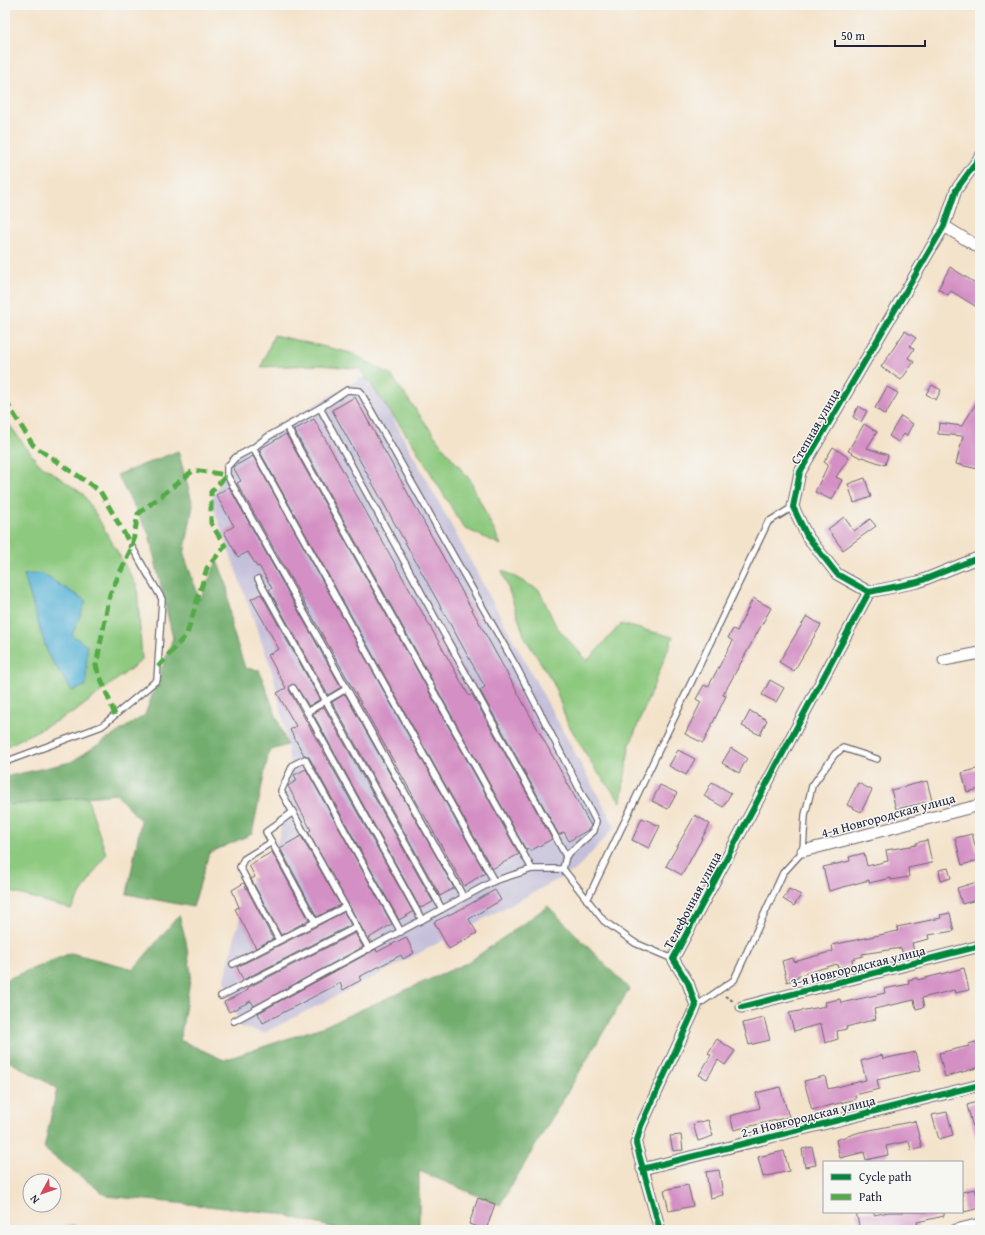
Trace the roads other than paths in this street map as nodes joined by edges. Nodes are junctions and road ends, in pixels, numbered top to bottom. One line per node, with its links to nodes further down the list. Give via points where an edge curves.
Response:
1 (980, 157): 2 (street, Степная улица, via 956,190)
2 (944, 226): 3 (street); 7 (street, Степная улица, via 800,472)
3 (980, 248)
4 (320, 408): 5 (lane); 24 (lane); 24 (lane, via 347,390 360,391 517,668 596,820 594,831)
5 (287, 427): 6 (lane); 25 (lane)
6 (253, 448): 15 (lane, via 236,457 227,467 227,475); 27 (lane)
7 (792, 508): 11 (street, via 807,536 837,574); 29 (lane, via 768,522)
8 (132, 547): 19 (lane, via 162,599 157,680 102,726)
9 (980, 557): 11 (street, via 918,582)
10 (258, 579): 16 (lane)
11 (869, 592): 39 (street, Телефонная улица)
12 (980, 653): 13 (street)
13 (944, 660)
14 (293, 688): 17 (lane)
15 (346, 689): 16 (lane); 28 (lane)
16 (325, 701): 17 (lane); 31 (lane)
17 (307, 712): 32 (lane)
18 (877, 759): 23 (lane, via 843,748 835,754 812,786 804,815)
19 (5, 762)
20 (980, 805): 23 (street, 4-я Новгородская улица)
21 (293, 812): 22 (lane, via 266,832); 30 (lane); 35 (lane, via 281,792 293,765 305,759)
22 (272, 842): 33 (lane); 36 (lane, via 244,859 240,868)
23 (803, 851): 42 (lane, via 782,873 734,980)
24 (566, 856): 26 (lane)
25 (532, 869): 26 (lane); 27 (lane)
26 (563, 869): 29 (lane)
27 (494, 881): 28 (lane)
28 (462, 896): 31 (lane)
29 (587, 900): 39 (lane, via 604,921 635,943)
30 (345, 907): 33 (lane); 34 (lane)
31 (442, 908): 32 (lane)
32 (422, 920): 35 (lane)
33 (314, 922): 36 (lane)
34 (357, 927): 38 (lane); 41 (lane)
35 (402, 932): 38 (lane)
36 (279, 940): 40 (lane)
37 (980, 946): 43 (street, 3-я Новгородская улица)
38 (369, 949): 44 (lane)
39 (672, 959): 42 (street, Телефонная улица, via 688,983)
40 (233, 964)
41 (221, 996)
42 (696, 1006): 46 (street, via 641,1126 636,1144)
43 (742, 1007)
44 (234, 1020)
45 (980, 1085): 46 (street, 2-я Новгородская улица)
46 (642, 1169): 48 (street)
47 (980, 1224): 49 (street)
48 (660, 1230)
49 (956, 1230)

